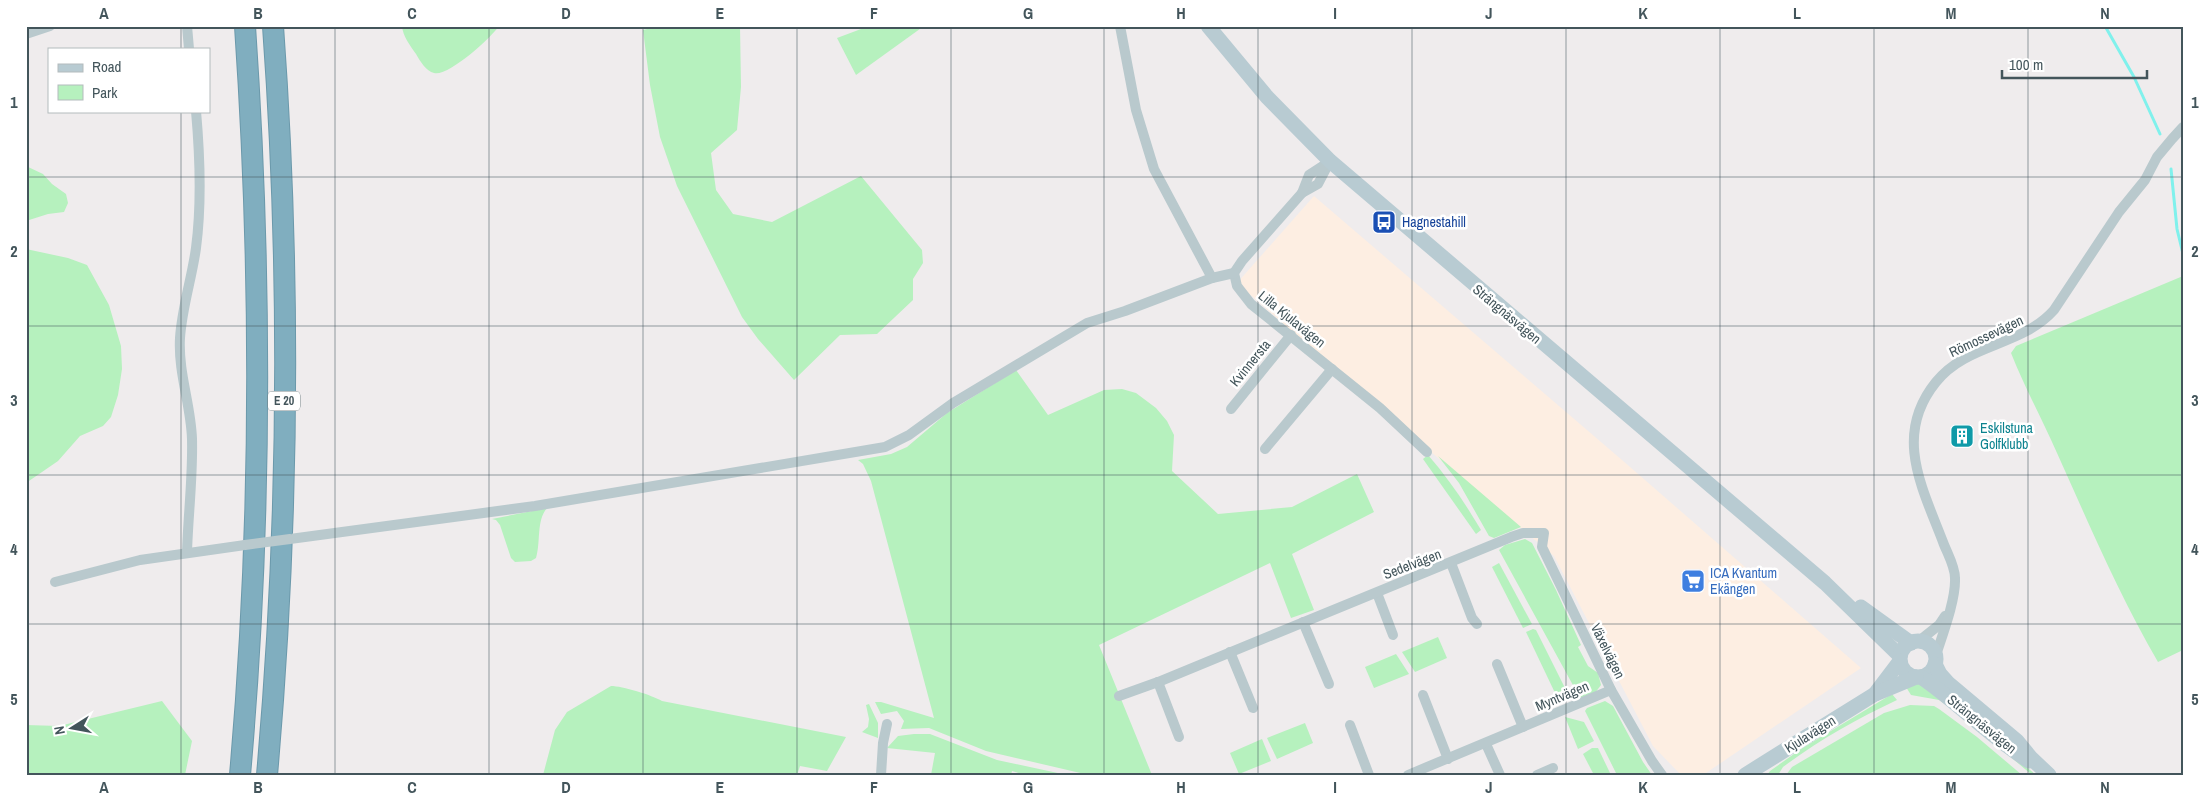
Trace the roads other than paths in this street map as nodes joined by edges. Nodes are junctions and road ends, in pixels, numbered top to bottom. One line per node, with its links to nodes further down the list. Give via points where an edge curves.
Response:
1 (50, 26): 7 (street)
2 (187, 26): 8 (street)
3 (245, 26): 49 (highway, E 20, via 255,212 257,414 250,632)
4 (273, 26): 50 (highway, E 20, via 282,226 284,467 280,596)
5 (1120, 26): 13 (street, via 1136,110 1154,169)
6 (1208, 26): 11 (main road, Strängnäsvägen, via 1267,97)
7 (26, 34)
8 (189, 48)
9 (196, 112): 19 (street, via 198,226 180,354 192,439)
10 (2183, 127): 24 (street, Römossevägen, via 2157,158 2145,180 2043,322 2028,332 1957,362 1943,372 1926,394 1916,419 1913,448 1921,487 1955,575 1955,595)
11 (1330, 161): 12 (street, via 1309,174 1302,193); 22 (main road, Strängnäsvägen)
12 (1234, 272): 13 (street); 14 (street, Lilla Kjulavägen, via 1237,286 1244,296)
13 (1212, 278): 19 (street, bridge, via 1087,322 885,447 536,506)
14 (1291, 335): 15 (street, Lilla Kjulavägen); 16 (street, Kvinnersta)
15 (1332, 369): 17 (street); 18 (street, Lilla Kjulavägen)
16 (1231, 409)
17 (1265, 449)
18 (1427, 452)
19 (187, 554): 21 (street, via 123,564)
20 (1450, 563): 23 (street, Sedelvägen); 26 (street, Sedelvägen); 36 (street, Växelvägen, via 1523,533 1544,533 1542,547)
21 (55, 582)
22 (1825, 583): 28 (main road, Strängnäsvägen); 30 (main road, Strängnäsvägen)
23 (1376, 593): 25 (street, Sedelvägen); 27 (street, Sedelvägen)
24 (1948, 612): 28 (street, via 1939,625); 31 (street, Römossevägen)
25 (1303, 622): 29 (street, Sedelvägen); 35 (street)
26 (1477, 624)
27 (1393, 635)
28 (1915, 642): 30 (main road, via 1902,650); 31 (main road, via 1928,645)
29 (1230, 652): 34 (street, Sedelvägen); 40 (street)
30 (1900, 658): 33 (main road, via 1903,670); 37 (main road, Kjulavägen)
31 (1935, 661): 33 (main road, via 1929,673); 48 (main road, Strängnäsvägen, via 1948,683 2017,741)
32 (1497, 664): 43 (street, Myntvägen)
33 (1919, 677): 37 (main road, Kjulavägen); 48 (main road, Strängnäsvägen, via 2010,749)
34 (1158, 682): 39 (street, Sedelvägen); 44 (street)
35 (1329, 684)
36 (1611, 690): 43 (street, Myntvägen); 56 (street, Växelvägen)
37 (1875, 694): 57 (main road, Kjulavägen)
38 (1423, 695): 46 (street)
39 (1119, 696)
40 (1253, 708)
41 (887, 724): 51 (street)
42 (1350, 725): 52 (street)
43 (1523, 728): 45 (street, Myntvägen)
44 (1179, 738)
45 (1486, 744): 46 (street, Myntvägen); 54 (street)
46 (1448, 759): 53 (street, Myntvägen)
47 (1553, 768): 55 (street)
48 (2046, 772)
49 (240, 775)
50 (267, 775)
51 (881, 775)
52 (1369, 775)
53 (1408, 775)
54 (1500, 775)
55 (1537, 775)
56 (1662, 775)
57 (1745, 775)

